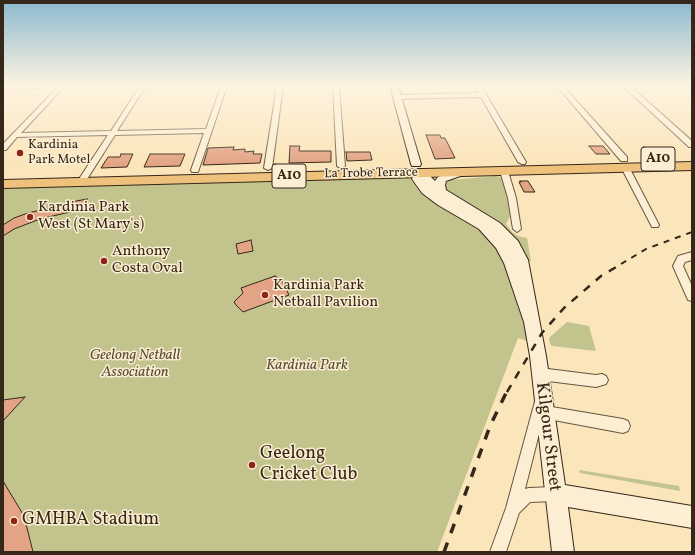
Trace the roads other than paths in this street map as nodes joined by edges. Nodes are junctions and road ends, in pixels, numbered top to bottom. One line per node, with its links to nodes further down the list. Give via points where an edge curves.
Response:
1 (38, 112): 12 (street)
2 (126, 112): 11 (street)
3 (215, 112): 10 (street)
4 (276, 112): 20 (street)
5 (338, 112): 18 (street)
6 (401, 112): 21 (street)
7 (493, 112): 16 (street)
8 (582, 112): 17 (street)
9 (655, 112): 13 (street)
10 (208, 131): 11 (street); 22 (street)
11 (112, 133): 12 (street); 26 (street)
12 (16, 135): 14 (street)
13 (692, 145)
14 (3, 148)
15 (692, 158): 17 (highway, La Trobe Terrace / A10)
16 (522, 162): 17 (highway, La Trobe Terrace / A10); 21 (highway, La Trobe Terrace / A10)
17 (625, 163): 19 (highway, La Trobe Terrace / A10); 23 (highway, La Trobe Terrace / A10); 29 (street)
18 (341, 166): 20 (highway, La Trobe Terrace / A10); 21 (highway, La Trobe Terrace / A10)
19 (692, 166)
20 (268, 168): 22 (highway, La Trobe Terrace / A10)
21 (418, 168): 24 (highway, La Trobe Terrace / A10); 26 (highway, La Trobe Terrace / A10); 28 (street, Kilgour Street); 33 (street, Kilgour Street, via 418,179 426,190 487,230 501,245 510,260)
22 (195, 170): 26 (highway, La Trobe Terrace / A10)
23 (504, 171): 24 (highway, La Trobe Terrace / A10); 30 (street)
24 (462, 172): 28 (street, via 442,179 439,185)
25 (3, 175): 26 (highway, La Trobe Terrace / A10)
26 (84, 177): 27 (highway, La Trobe Terrace / A10)
27 (3, 184)
28 (441, 192): 33 (street, Kilgour Street, via 487,219 513,244 522,262)
29 (655, 225)
30 (517, 229)
31 (692, 256): 32 (street, via 680,261 678,268)
32 (692, 297)
33 (532, 322): 34 (street, Kilgour Street)
34 (540, 374): 35 (street); 36 (street, Kilgour Street)
35 (601, 383)
36 (543, 405): 37 (street); 38 (street, Kilgour Street); 39 (street)
37 (623, 426)
38 (554, 494): 39 (street, via 529,495); 40 (street); 42 (street, Kilgour Street)
39 (513, 508): 41 (street)
40 (692, 517)
41 (498, 552)
42 (563, 552)

